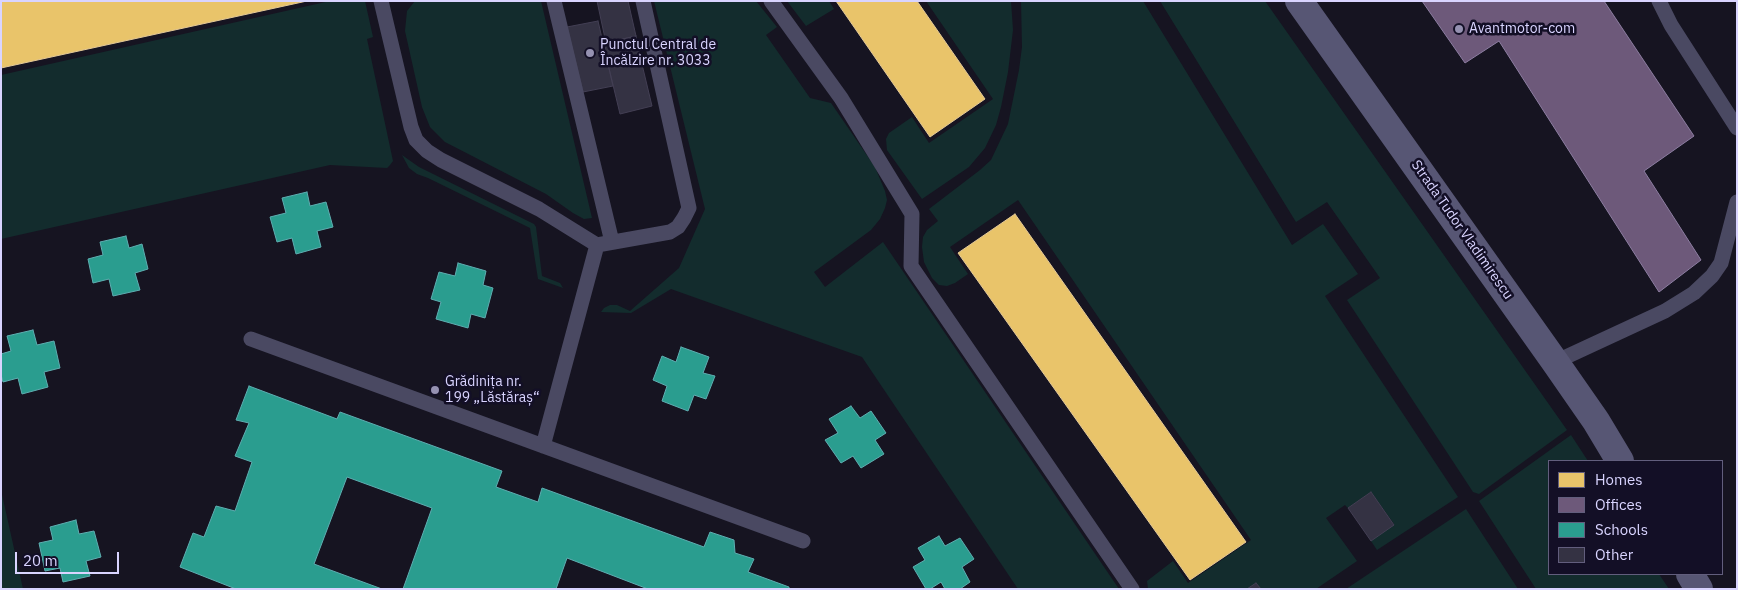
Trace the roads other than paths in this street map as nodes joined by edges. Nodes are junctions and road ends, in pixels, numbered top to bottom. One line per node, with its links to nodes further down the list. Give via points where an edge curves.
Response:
1 (382, 1): 9 (lane, via 416,140 441,160)
2 (554, 1): 9 (lane)
3 (643, 1): 9 (lane, via 689,208 678,227 670,232)
4 (771, 1): 16 (lane, via 842,98 912,214 911,266)
5 (1299, 1): 11 (main road, Strada Tudor Vladimirescu)
6 (1659, 1): 7 (lane, via 1671,26)
7 (1737, 128)
8 (1737, 202): 11 (lane, via 1721,263 1694,293 1665,311)
9 (605, 244): 12 (lane)
10 (251, 339): 12 (lane)
11 (1555, 362): 13 (main road, Strada Tudor Vladimirescu)
12 (544, 446): 14 (lane)
13 (1619, 460)
14 (803, 541)
15 (1691, 575): 17 (main road)
16 (1132, 589)
17 (1699, 589)

